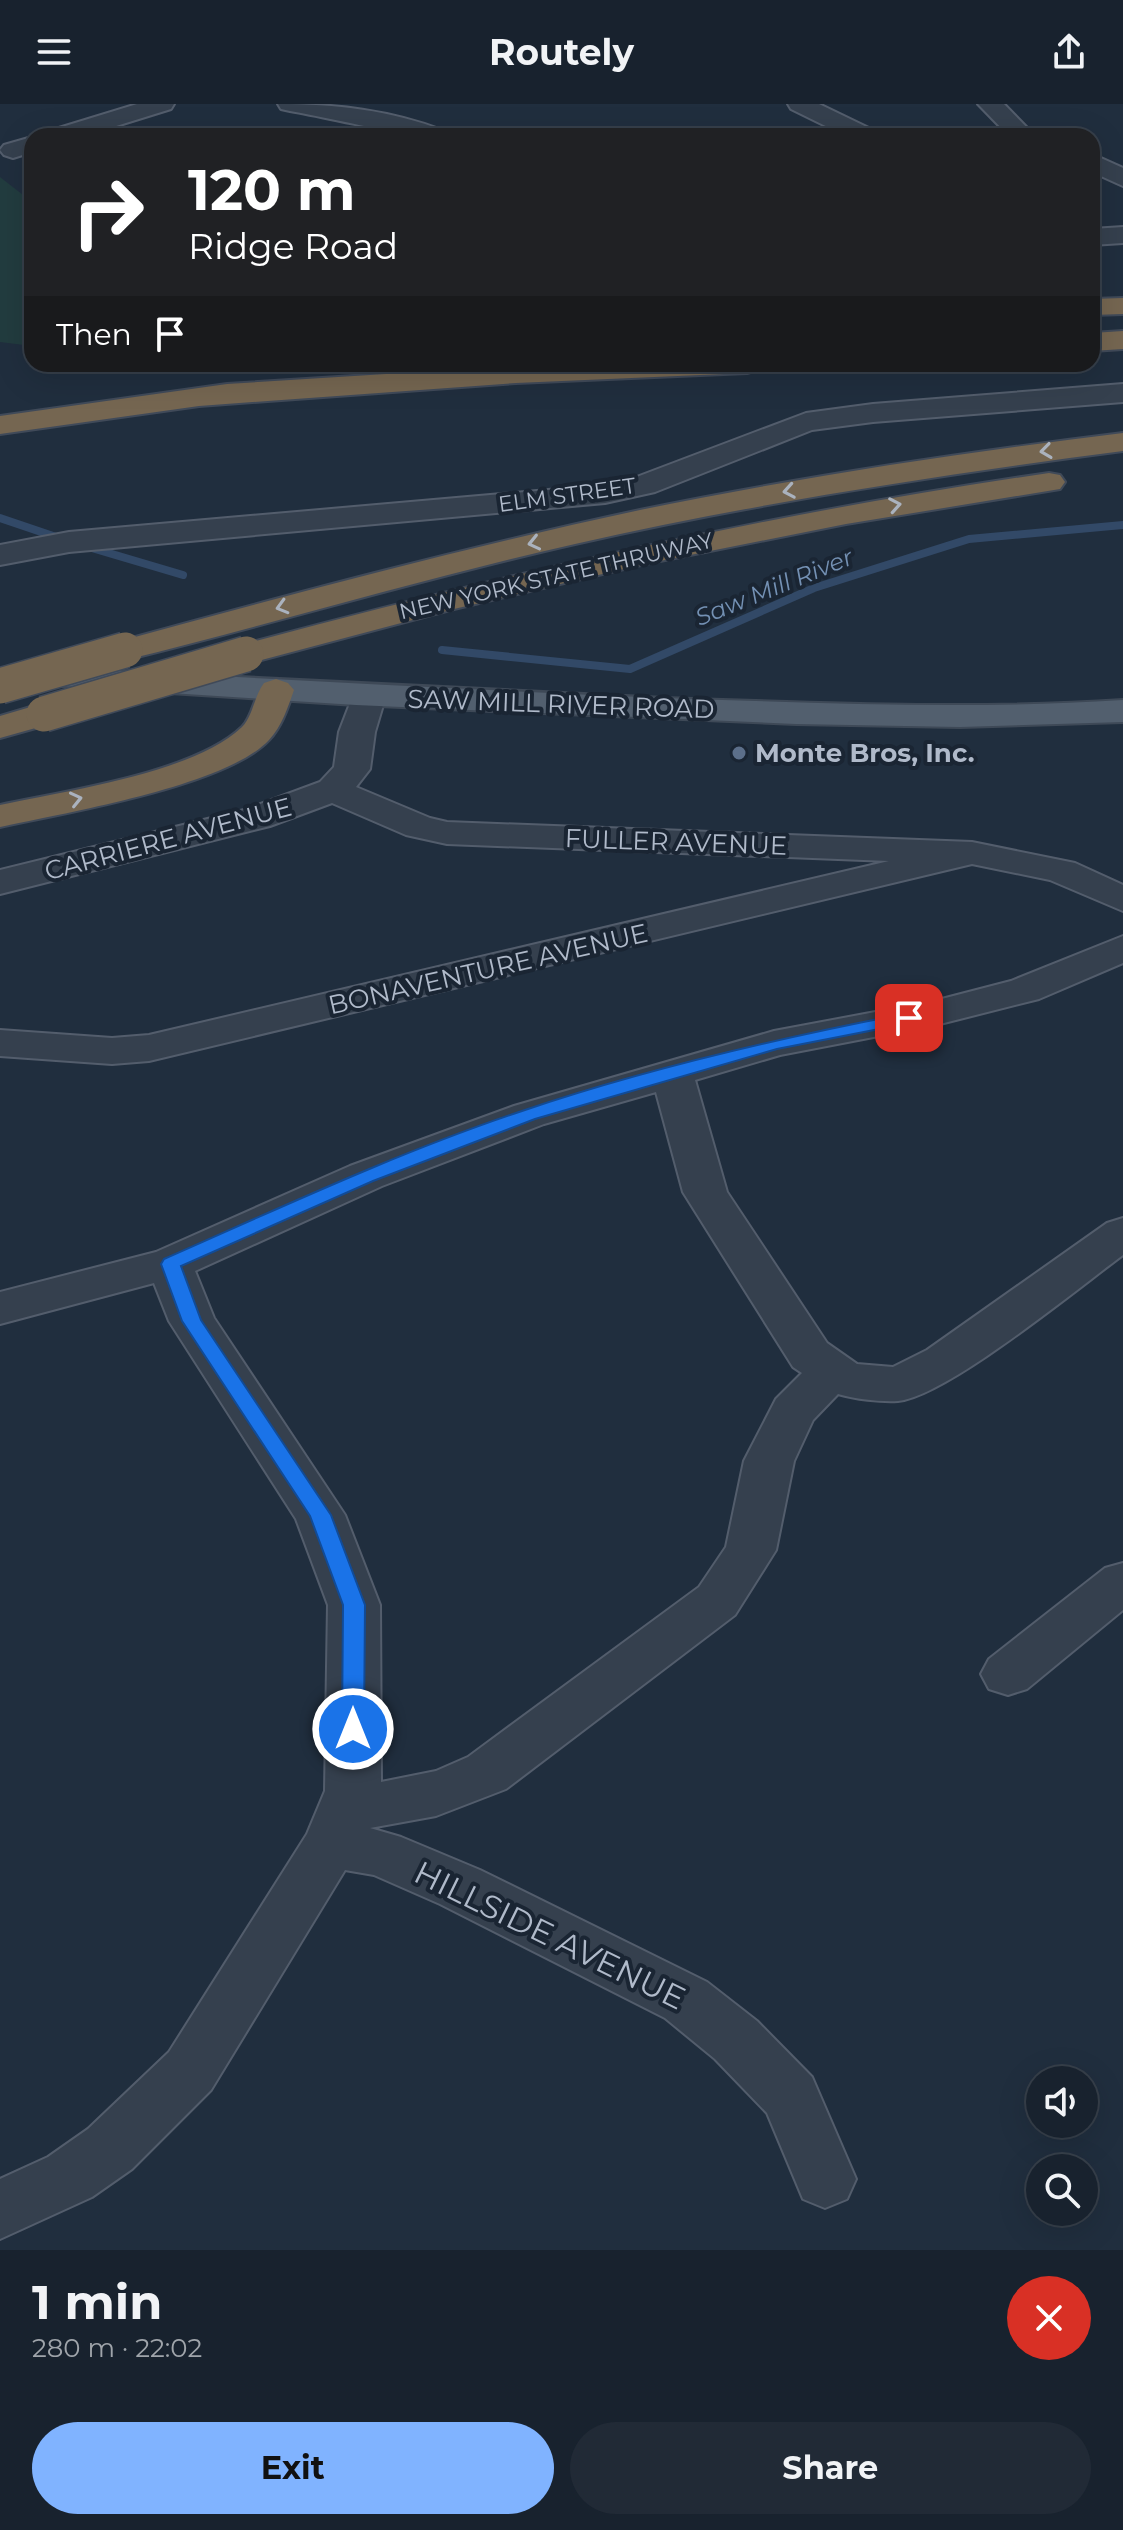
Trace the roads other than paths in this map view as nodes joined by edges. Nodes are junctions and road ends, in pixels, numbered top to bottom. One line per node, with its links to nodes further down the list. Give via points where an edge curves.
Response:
1 (162, 104): 7 (street)
2 (290, 104): 5 (street)
3 (800, 104): 10 (street)
4 (990, 104): 11 (street)
5 (344, 107): 6 (street)
6 (401, 123): 8 (street); 9 (street)
7 (84, 128)
8 (386, 128)
9 (414, 128)
10 (850, 128)
11 (1015, 128)
12 (1100, 166): 13 (street)
13 (1123, 178)
14 (1123, 235): 15 (street)
15 (1100, 236)
16 (1123, 306): 17 (highway)
17 (1100, 307)
18 (1123, 317): 19 (highway)
19 (1100, 318)
20 (1123, 340): 21 (highway)
21 (1100, 341)
22 (308, 372): 27 (highway)
23 (415, 372): 26 (highway)
24 (562, 372): 26 (highway)
25 (1123, 393): 31 (street, ELM STREET, via 806,422 644,485 605,494)
26 (198, 397): 28 (highway)
27 (0, 412)
28 (0, 425)
29 (1123, 442): 33 (highway, NEW YORK STATE THRUWAY, one-way to 33, bridge, via 888,474 640,520 386,579)
30 (1123, 472): 37 (highway, NEW YORK STATE THRUWAY, one-way to 30, bridge, via 505,585 926,500)
31 (10, 552)
32 (0, 675): 34 (main road, SAW MILL RIVER ROAD)
33 (0, 686)
34 (276, 690): 35 (main road, SAW MILL RIVER ROAD); 39 (highway, one-way to 34, via 136,784 220,756 254,734)
35 (368, 695): 36 (main road, SAW MILL RIVER ROAD, via 868,716); 38 (street, via 352,769)
36 (1123, 711)
37 (0, 727)
38 (333, 790): 40 (street, FULLER AVENUE, via 419,827 447,833); 41 (street, CARRIERE AVENUE, via 257,818)
39 (0, 816)
40 (972, 853): 42 (street, FULLER AVENUE, via 1061,871); 44 (street, BONAVENTURE AVENUE, via 149,1048 112,1051)
41 (0, 882)
42 (1123, 899)
43 (1123, 948): 45 (street, via 1025,990 774,1044)
44 (0, 1043)
45 (672, 1074): 47 (street, via 514,1120 366,1176); 49 (street, via 705,1192 810,1355)
46 (1123, 1233): 49 (street, via 944,1362 899,1384 846,1380)
47 (170, 1264): 48 (street); 52 (street, via 192,1321 320,1515 354,1605 353,1791)
48 (0, 1308)
49 (832, 1371): 52 (street, via 793,1411 769,1461 751,1550 717,1601 487,1773 453,1790 383,1805)
50 (1123, 1582): 51 (street)
51 (1008, 1674)
52 (339, 1826): 53 (street, HILLSIDE AVENUE, via 381,1853 686,2000 736,2040 790,2096); 54 (street, via 190,2071 110,2149 70,2177)
53 (825, 2179)
54 (0, 2210)

